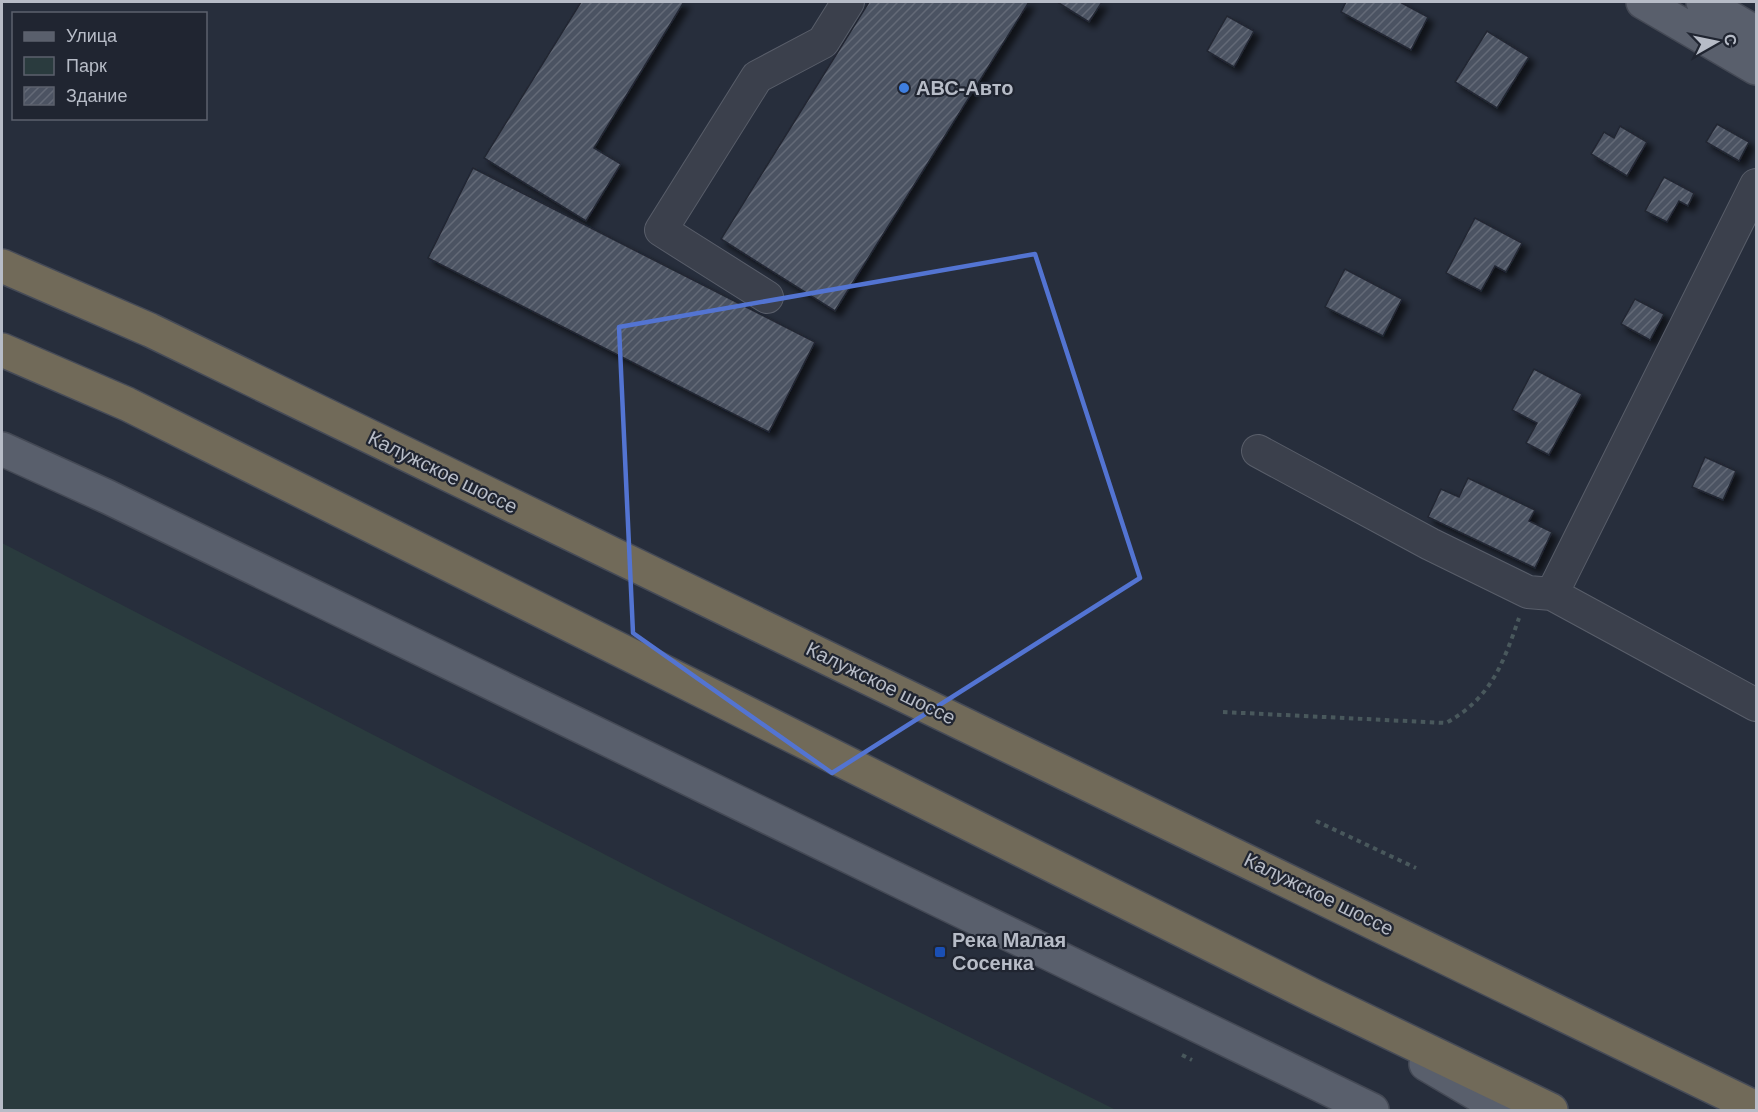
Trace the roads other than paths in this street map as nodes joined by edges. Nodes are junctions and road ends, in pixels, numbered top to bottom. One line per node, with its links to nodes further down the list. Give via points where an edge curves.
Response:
1 (848, 2): 8 (lane, via 823,42 757,77 661,230)
2 (1643, 2): 5 (main road)
3 (1702, 2): 4 (main road)
4 (1756, 33)
5 (1756, 68)
6 (1756, 185): 12 (lane)
7 (2, 266): 15 (highway, Калужское шоссе, via 150,330)
8 (767, 297)
9 (2, 350): 14 (highway, via 127,404)
10 (2, 449): 16 (main road)
11 (1258, 451): 12 (lane, via 1430,544)
12 (1540, 593): 13 (lane)
13 (1756, 705)
14 (1314, 996): 17 (main road); 18 (highway)
15 (1756, 1108)
16 (1372, 1110)
17 (1504, 1110)
18 (1551, 1110)

